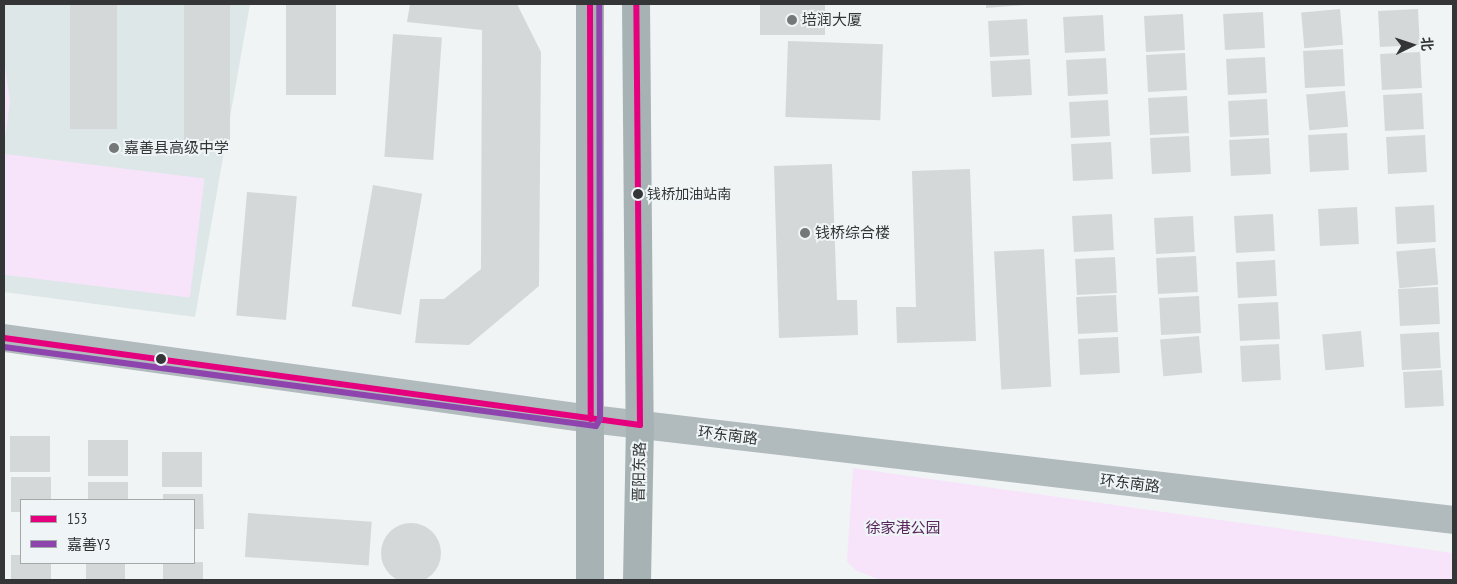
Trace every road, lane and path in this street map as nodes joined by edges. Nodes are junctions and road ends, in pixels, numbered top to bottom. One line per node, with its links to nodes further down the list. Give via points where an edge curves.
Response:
1 (590, 4): 4 (main road)
2 (636, 4): 5 (main road, 晋阳东路)
3 (4, 338): 4 (street, 环东南路)
4 (591, 419): 5 (street, 环东南路); 7 (main road)
5 (640, 424): 6 (street, 环东南路); 8 (main road, 晋阳东路)
6 (1453, 520)
7 (590, 580)
8 (638, 580)

